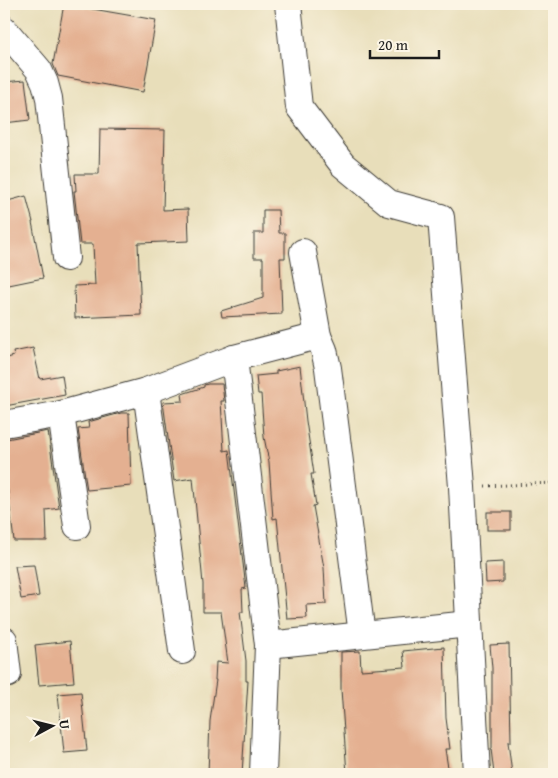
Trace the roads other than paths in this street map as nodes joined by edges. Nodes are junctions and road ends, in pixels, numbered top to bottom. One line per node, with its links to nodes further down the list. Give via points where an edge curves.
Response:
1 (288, 4): 11 (street, via 299,107 343,165 389,203 441,217)
2 (4, 29): 4 (street, via 39,70 47,90)
3 (303, 252): 5 (street)
4 (66, 258)
5 (318, 336): 6 (street); 12 (street, via 328,368)
6 (234, 358): 7 (street); 14 (street)
7 (146, 392): 8 (street); 15 (street)
8 (61, 414): 9 (street); 10 (street)
9 (4, 424)
10 (77, 526)
11 (469, 624): 12 (street); 18 (street)
12 (362, 636): 14 (street)
13 (4, 640): 16 (street)
14 (268, 646): 17 (street)
15 (182, 651)
16 (8, 674)
17 (264, 774)
18 (477, 774)

